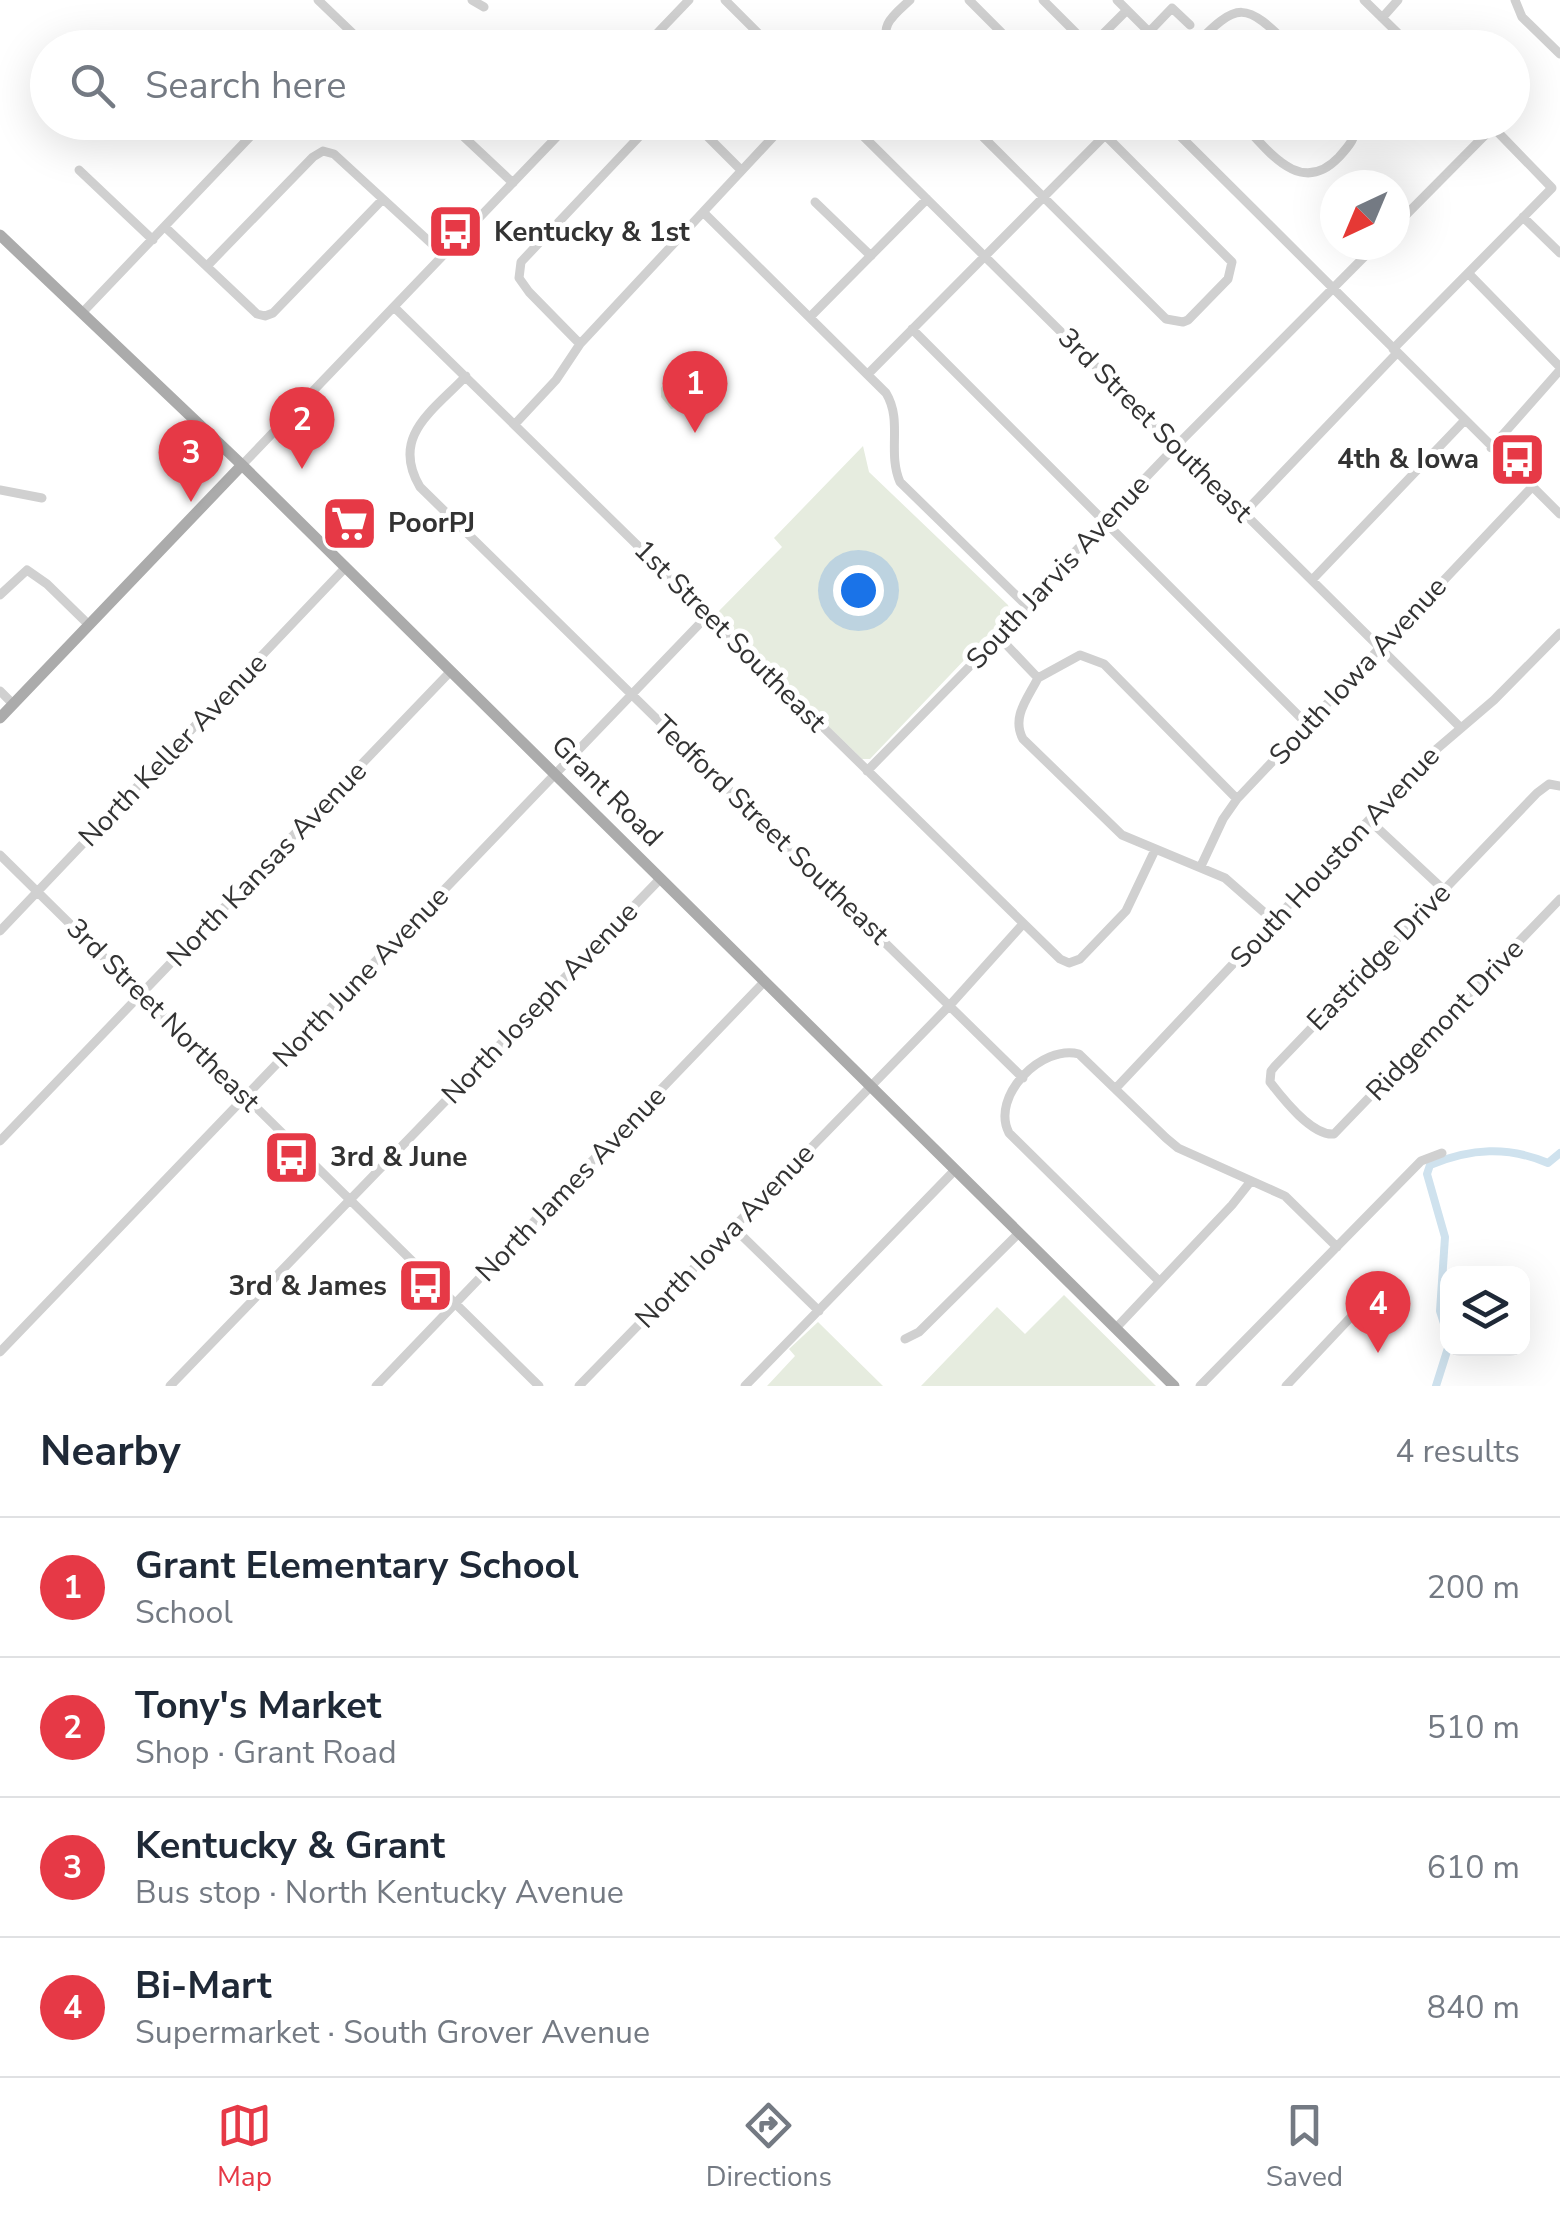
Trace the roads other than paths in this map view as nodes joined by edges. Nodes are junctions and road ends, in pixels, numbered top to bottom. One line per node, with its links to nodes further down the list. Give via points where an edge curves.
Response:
1 (318, 0): 16 (street)
2 (472, 0): 12 (street)
3 (689, 0): 17 (street)
4 (725, 0): 18 (street)
5 (910, 0): 19 (street)
6 (969, 0): 20 (street)
7 (1044, 0): 21 (street)
8 (1117, 0): 13 (street)
9 (1364, 0): 14 (street)
10 (1398, 0): 14 (street)
11 (1515, 0): 28 (street, via 1522,17)
12 (484, 6)
13 (1126, 10): 22 (street); 23 (street)
14 (1382, 18): 27 (street)
15 (1190, 25): 24 (street, via 1172,8)
16 (349, 30)
17 (660, 30)
18 (755, 30)
19 (884, 30)
20 (999, 30)
21 (1073, 30)
22 (1107, 30)
23 (1147, 30)
24 (1151, 30)
25 (1209, 30): 26 (street, via 1238,12 1262,18)
26 (1274, 30)
27 (1394, 30)
28 (1560, 54)
29 (246, 140): 54 (street)
30 (467, 140): 46 (street)
31 (554, 140): 46 (street)
32 (636, 140): 69 (street, via 521,262 519,278 529,292)
33 (711, 140): 45 (street)
34 (770, 140): 45 (street)
35 (867, 140): 49 (street, 3rd Street Southeast)
36 (986, 140): 47 (street)
37 (1102, 140): 47 (street)
38 (1110, 140): 47 (street, via 1232,262 1228,279 1188,320 1166,319)
39 (1184, 140): 64 (street)
40 (1259, 140): 41 (street, via 1284,165 1308,174 1330,166)
41 (1353, 140)
42 (1476, 140): 51 (street)
43 (1505, 140): 53 (street, via 1552,188)
44 (80, 170): 56 (street)
45 (742, 170): 52 (street)
46 (513, 183): 58 (street)
47 (1044, 197): 60 (street)
48 (383, 199): 58 (street); 62 (street, via 323,151); 62 (street, via 265,316)
49 (927, 200): 59 (street); 60 (street, 3rd Street Southeast)
50 (814, 202): 59 (street)
51 (1410, 210)
52 (703, 212): 67 (street); 69 (street)
53 (1523, 217): 57 (street); 63 (street)
54 (165, 227): 56 (street); 62 (street)
55 (0, 235): 66 (main road, Grant Road)
56 (153, 240): 66 (street)
57 (1560, 253)
58 (444, 255): 65 (street)
59 (870, 256): 67 (street)
60 (984, 256): 68 (street); 76 (street, 3rd Street Southeast)
61 (1361, 260): 64 (street, South Jarvis Avenue)
62 (208, 265)
63 (1468, 273): 70 (street); 71 (street)
64 (1333, 289): 70 (street); 76 (street, South Jarvis Avenue)
65 (394, 307): 73 (street, 1st Street Southeast); 78 (street)
66 (82, 314): 78 (main road, Grant Road)
67 (810, 317): 72 (street)
68 (912, 329): 72 (street); 84 (street)
69 (580, 344): 75 (street)
70 (1395, 351): 74 (street); 82 (street)
71 (1560, 368): 77 (street)
72 (868, 374): 88 (street, via 892,404 900,482)
73 (466, 376): 75 (street, 1st Street Southeast); 97 (street, Tedford Street Southeast, via 410,439 410,470 420,488)
74 (1464, 420): 77 (street); 86 (street)
75 (515, 424): 89 (street, 1st Street Southeast)
76 (1176, 446): 82 (street, 3rd Street Southeast); 84 (street, South Jarvis Avenue)
77 (1491, 448): 79 (street)
78 (242, 466): 85 (main road, Grant Road); 90 (main road)
79 (1532, 487): 83 (street); 93 (street, South Iowa Avenue)
80 (0, 490): 81 (street)
81 (42, 498)
82 (1244, 513): 86 (street, 3rd Street Southeast)
83 (1560, 514)
84 (1104, 520): 88 (street, South Jarvis Avenue); 100 (street)
85 (346, 568): 94 (main road, Grant Road); 112 (street, North Keller Avenue)
86 (1312, 580): 93 (street, 3rd Street Southeast)
87 (0, 595): 90 (street, via 27,570)
88 (1028, 607): 92 (street, South Jarvis Avenue)
89 (709, 614): 97 (street, North June Avenue); 102 (street, 1st Street Southeast)
90 (89, 625): 98 (main road)
91 (1560, 634): 101 (street, South Houston Avenue)
92 (998, 637): 95 (street); 102 (street, South Jarvis Avenue)
93 (1380, 648): 100 (street, South Iowa Avenue); 101 (street, 3rd Street Southeast)
94 (450, 672): 103 (main road, Grant Road); 118 (street, North Kansas Avenue)
95 (1038, 678): 105 (street, via 1080,655 1104,664); 107 (street, via 1017,718 1023,738 1108,824)
96 (0, 691): 98 (street)
97 (632, 694): 103 (street, North June Avenue); 119 (street, Tedford Street Southeast)
98 (13, 704): 99 (main road)
99 (0, 718)
100 (1308, 725): 105 (street, South Iowa Avenue)
101 (1460, 727): 106 (street, South Houston Avenue)
102 (867, 772): 115 (street, 1st Street Southeast)
103 (555, 774): 110 (main road, Grant Road); 123 (street, North June Avenue)
104 (1556, 785): 111 (street, Eastridge Drive, via 1544,786)
105 (1237, 799): 109 (street, South Iowa Avenue)
106 (1370, 820): 111 (street); 114 (street, South Houston Avenue)
107 (1155, 850): 109 (street); 115 (street, 1st Street Southeast, via 1126,911 1080,958 1069,963)
108 (0, 854): 112 (street, 3rd Street Northeast)
109 (1201, 866): 114 (street, via 1240,888)
110 (660, 878): 117 (main road, Grant Road); 129 (street, North Joseph Avenue)
111 (1444, 890): 124 (street, Eastridge Drive, via 1271,1072 1274,1087)
112 (37, 892): 116 (street, North Keller Avenue); 118 (street, 3rd Street Northeast)
113 (1560, 899): 124 (street, Ridgemont Drive)
114 (1274, 921): 122 (street, South Houston Avenue)
115 (1023, 924): 119 (street)
116 (0, 931)
117 (765, 982): 121 (main road, Grant Road); 135 (street, North James Avenue)
118 (142, 995): 123 (street, 3rd Street Northeast); 125 (street, North Kansas Avenue)
119 (951, 1004): 120 (street, Tedford Street Southeast); 121 (street)
120 (1024, 1078): 122 (street, via 1051,1055 1068,1052); 133 (street, via 1004,1102 1009,1132)
121 (870, 1086): 127 (main road, Grant Road); 130 (street, North Iowa Avenue)
122 (1116, 1088): 128 (street, via 1178,1148)
123 (246, 1096): 129 (street, 3rd Street Northeast); 139 (street, North June Avenue)
124 (1327, 1136)
125 (0, 1141)
126 (1442, 1153): 132 (street, via 1421,1161)
127 (955, 1170): 131 (main road, Grant Road); 136 (street)
128 (1251, 1181): 132 (street, via 1285,1196); 133 (street)
129 (350, 1202): 135 (street, 3rd Street Northeast); 140 (street, North Joseph Avenue)
130 (733, 1227): 136 (street); 143 (street, North Iowa Avenue)
131 (1019, 1233): 137 (main road, Grant Road); 138 (street, via 920,1332)
132 (1337, 1247): 146 (street)
133 (1158, 1282): 137 (street)
134 (1382, 1284): 147 (street)
135 (455, 1304): 141 (street, North James Avenue); 142 (street, 3rd Street Northeast)
136 (820, 1311): 144 (street)
137 (1116, 1328): 145 (main road, Grant Road)
138 (905, 1339)
139 (0, 1352)
140 (170, 1386)
141 (376, 1386)
142 (539, 1386)
143 (579, 1386)
144 (745, 1386)
145 (1174, 1386)
146 (1200, 1386)
147 (1286, 1386)

